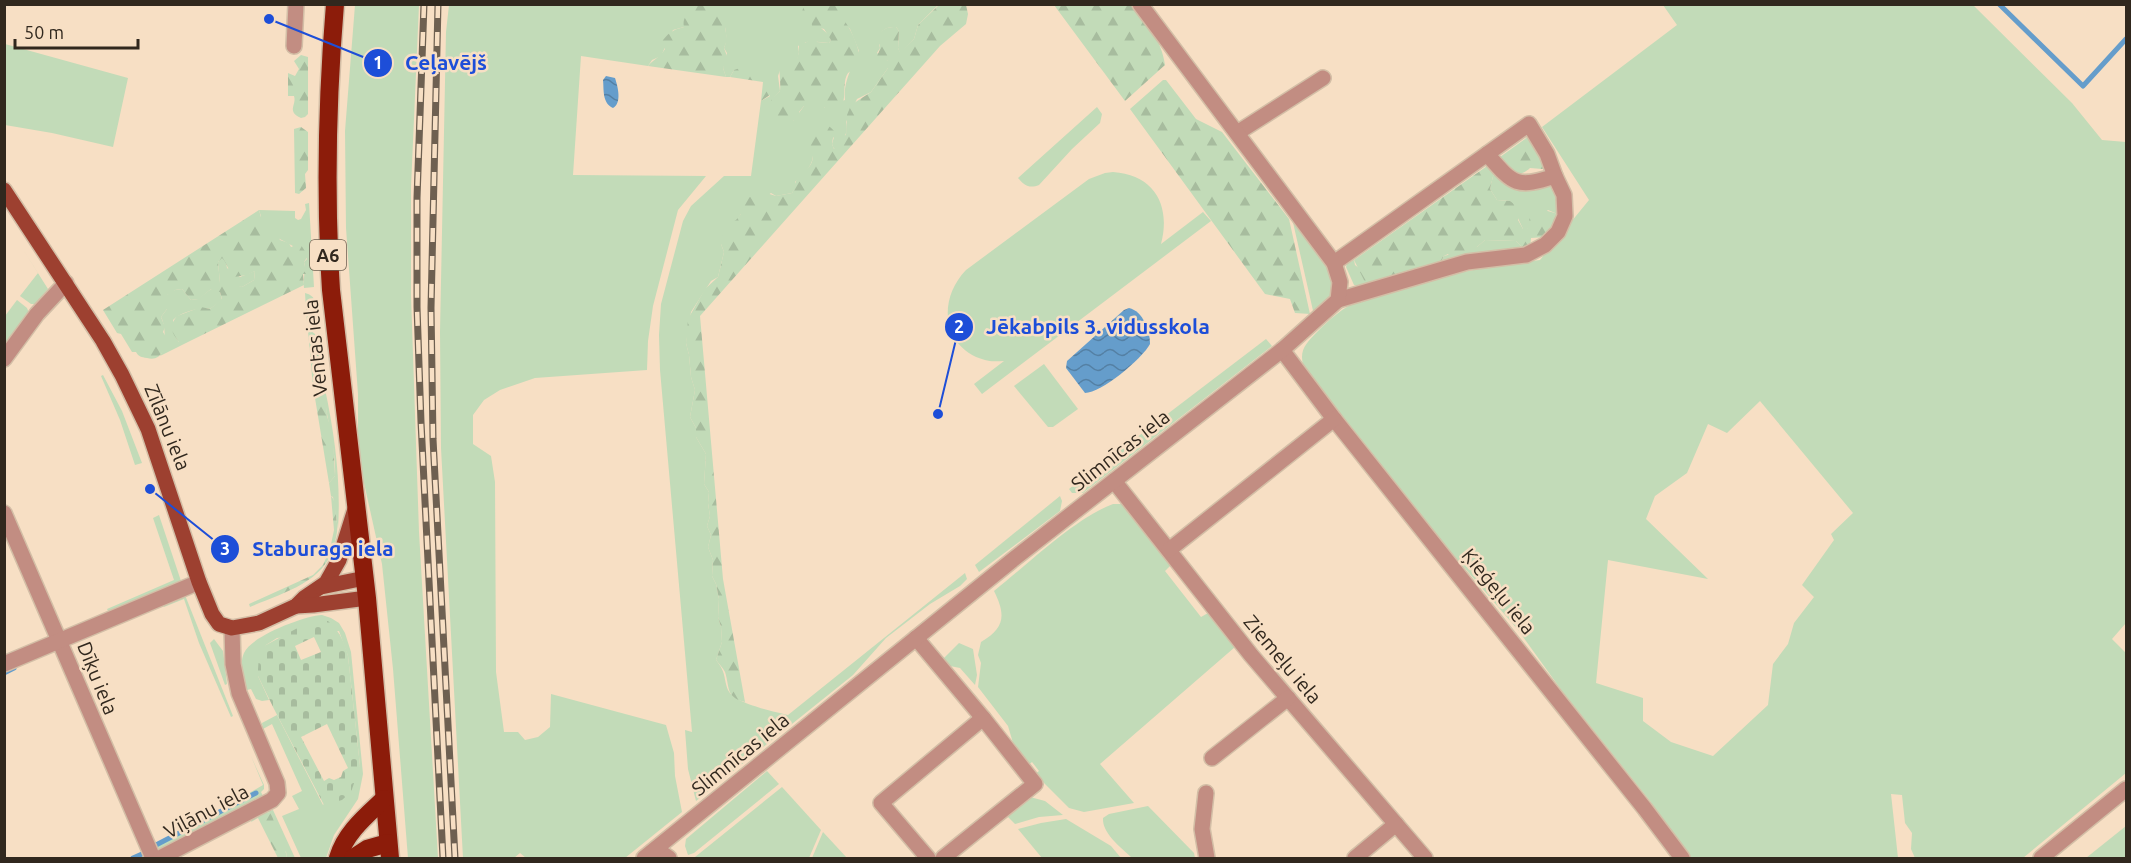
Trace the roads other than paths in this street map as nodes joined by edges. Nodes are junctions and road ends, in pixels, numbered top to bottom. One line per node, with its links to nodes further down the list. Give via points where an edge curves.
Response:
1 (296, 4): 4 (street)
2 (335, 4): 17 (highway, Ventas iela / A6, via 327,150 327,238)
3 (1140, 4): 6 (street)
4 (294, 46)
5 (1323, 78): 6 (street)
6 (1237, 133): 10 (street)
7 (1487, 154): 8 (street, via 1511,180 1536,182); 8 (street, via 1529,124); 10 (street)
8 (1555, 176): 12 (street, via 1564,195 1565,216 1558,232 1545,245 1526,255 1467,262)
9 (4, 190): 11 (main road, Zīlānu iela)
10 (1334, 263): 12 (street, via 1340,282)
11 (66, 283): 14 (street); 21 (main road, Zīlānu iela, via 116,364 139,411)
12 (1338, 300): 13 (street, Slimnīcas iela)
13 (1282, 350): 15 (street, Ķieģeļu iela); 16 (street, Slimnīcas iela)
14 (4, 359)
15 (1334, 419): 19 (street); 48 (street, Ķieģeļu iela)
16 (1114, 481): 19 (street, Ziemeļu iela); 26 (street, Slimnīcas iela)
17 (357, 503): 20 (highway, Ventas iela / A6); 22 (main road, A6, via 335,569)
18 (4, 513): 27 (street, Dīķu iela)
19 (1168, 550): 29 (street, Ziemeļu iela)
20 (365, 578): 22 (main road); 23 (highway, A6)
21 (199, 582): 25 (main road, Zīlānu iela, via 215,620); 27 (street)
22 (321, 587): 24 (main road)
23 (367, 598): 24 (main road); 34 (highway, A6)
24 (297, 606): 25 (main road, via 259,623)
25 (232, 628): 39 (street, Viļānu iela, via 239,693 278,793 272,800)
26 (916, 638): 30 (street); 37 (street, Slimnīcas iela)
27 (60, 639): 28 (street); 38 (street, Dīķu iela)
28 (4, 664)
29 (1288, 698): 31 (street); 35 (street, Ziemeļu iela)
30 (983, 718): 43 (street, via 881,802); 44 (street, via 1035,784)
31 (1212, 758)
32 (2127, 789): 49 (street)
33 (1206, 793): 45 (street, via 1202,829)
34 (384, 799): 36 (highway, A6); 40 (highway, via 351,833)
35 (1396, 824): 46 (street); 47 (street, Ziemeļu iela)
36 (389, 851): 41 (highway, A6, via 367,849)
37 (650, 854): 42 (street)
38 (153, 858)
39 (160, 858)
40 (338, 858)
41 (353, 858)
42 (669, 858)
43 (928, 858)
44 (943, 858)
45 (1207, 858)
46 (1354, 858)
47 (1425, 858)
48 (1682, 858)
49 (2041, 858)

